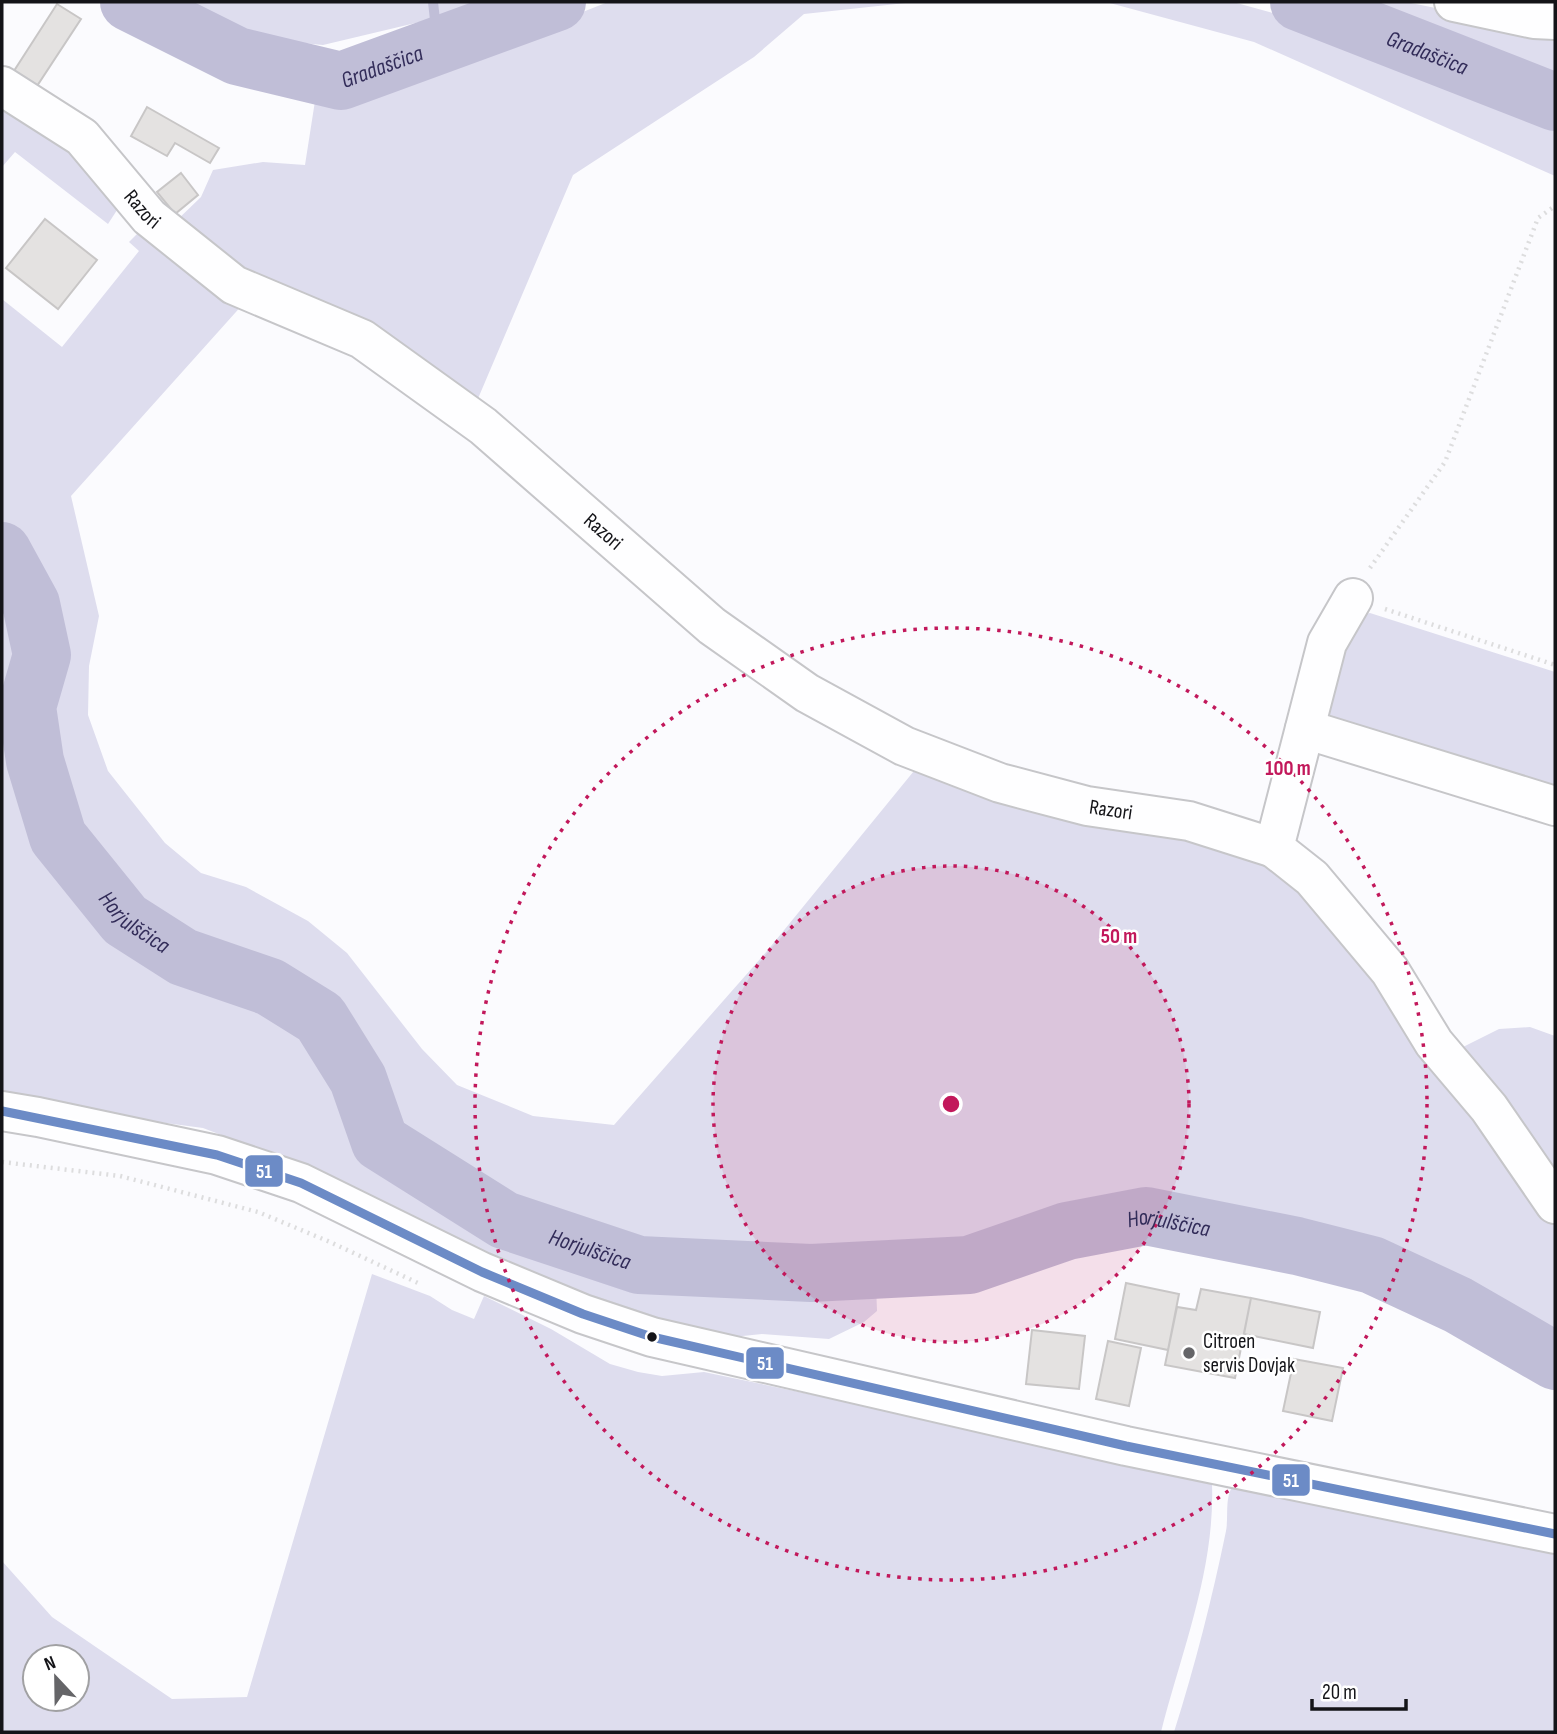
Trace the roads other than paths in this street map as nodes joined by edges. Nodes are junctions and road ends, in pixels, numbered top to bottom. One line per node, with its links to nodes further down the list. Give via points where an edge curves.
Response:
1 (1454, 2): 2 (street)
2 (1555, 20)
3 (2, 86): 7 (street, Razori, via 82,137 149,218 234,285 362,339 483,426 712,626 807,693 904,746 1000,783 1087,806 1189,821)
4 (1353, 598): 5 (street, via 1327,643)
5 (1305, 729): 6 (street); 7 (street)
6 (1555, 806)
7 (1273, 848): 9 (street, Razori, via 1312,878 1390,971 1434,1043 1489,1108)
8 (2, 1111): 10 (street, via 217,1155 302,1183 482,1272 652,1337 1139,1449)
9 (1555, 1204)
10 (1555, 1534)

